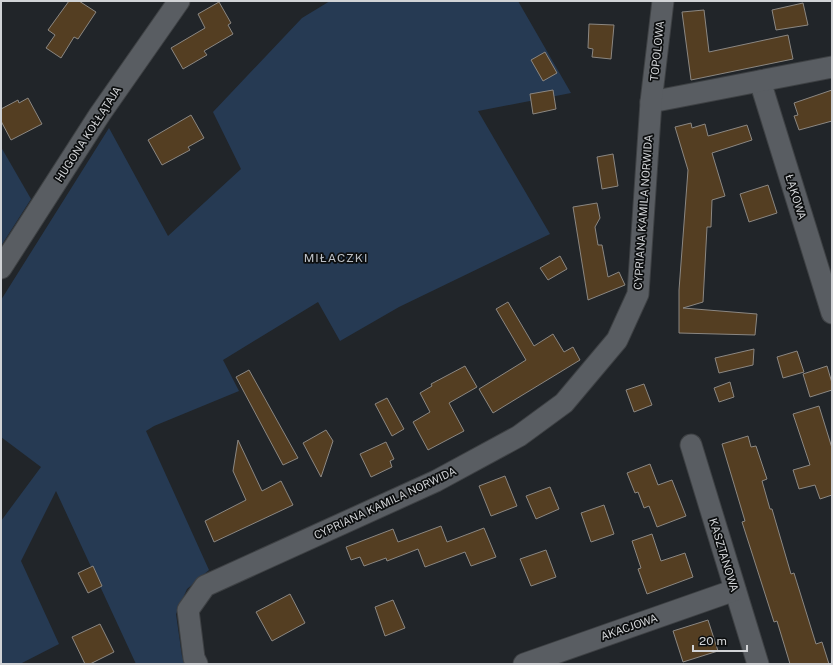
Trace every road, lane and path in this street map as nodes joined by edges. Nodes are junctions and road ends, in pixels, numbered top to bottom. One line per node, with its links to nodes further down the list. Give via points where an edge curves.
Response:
1 (179, 1): 6 (street, HUGONA KOŁŁĄTAJA, via 100,114)
2 (663, 1): 5 (street, TOPOLOWA)
3 (832, 67): 4 (street)
4 (760, 81): 5 (street); 7 (street, ŁĄKOWA)
5 (651, 102): 10 (street, CYPRIANA KAMILA NORWIDA, via 638,294 617,340 564,403 519,436 436,481 205,586 188,610)
6 (1, 268)
7 (832, 313)
8 (691, 446): 9 (street, KASZTANOWA)
9 (735, 590): 11 (street, AKACJOWA); 12 (street, KASZTANOWA)
10 (197, 664)
11 (524, 664)
12 (758, 664)

